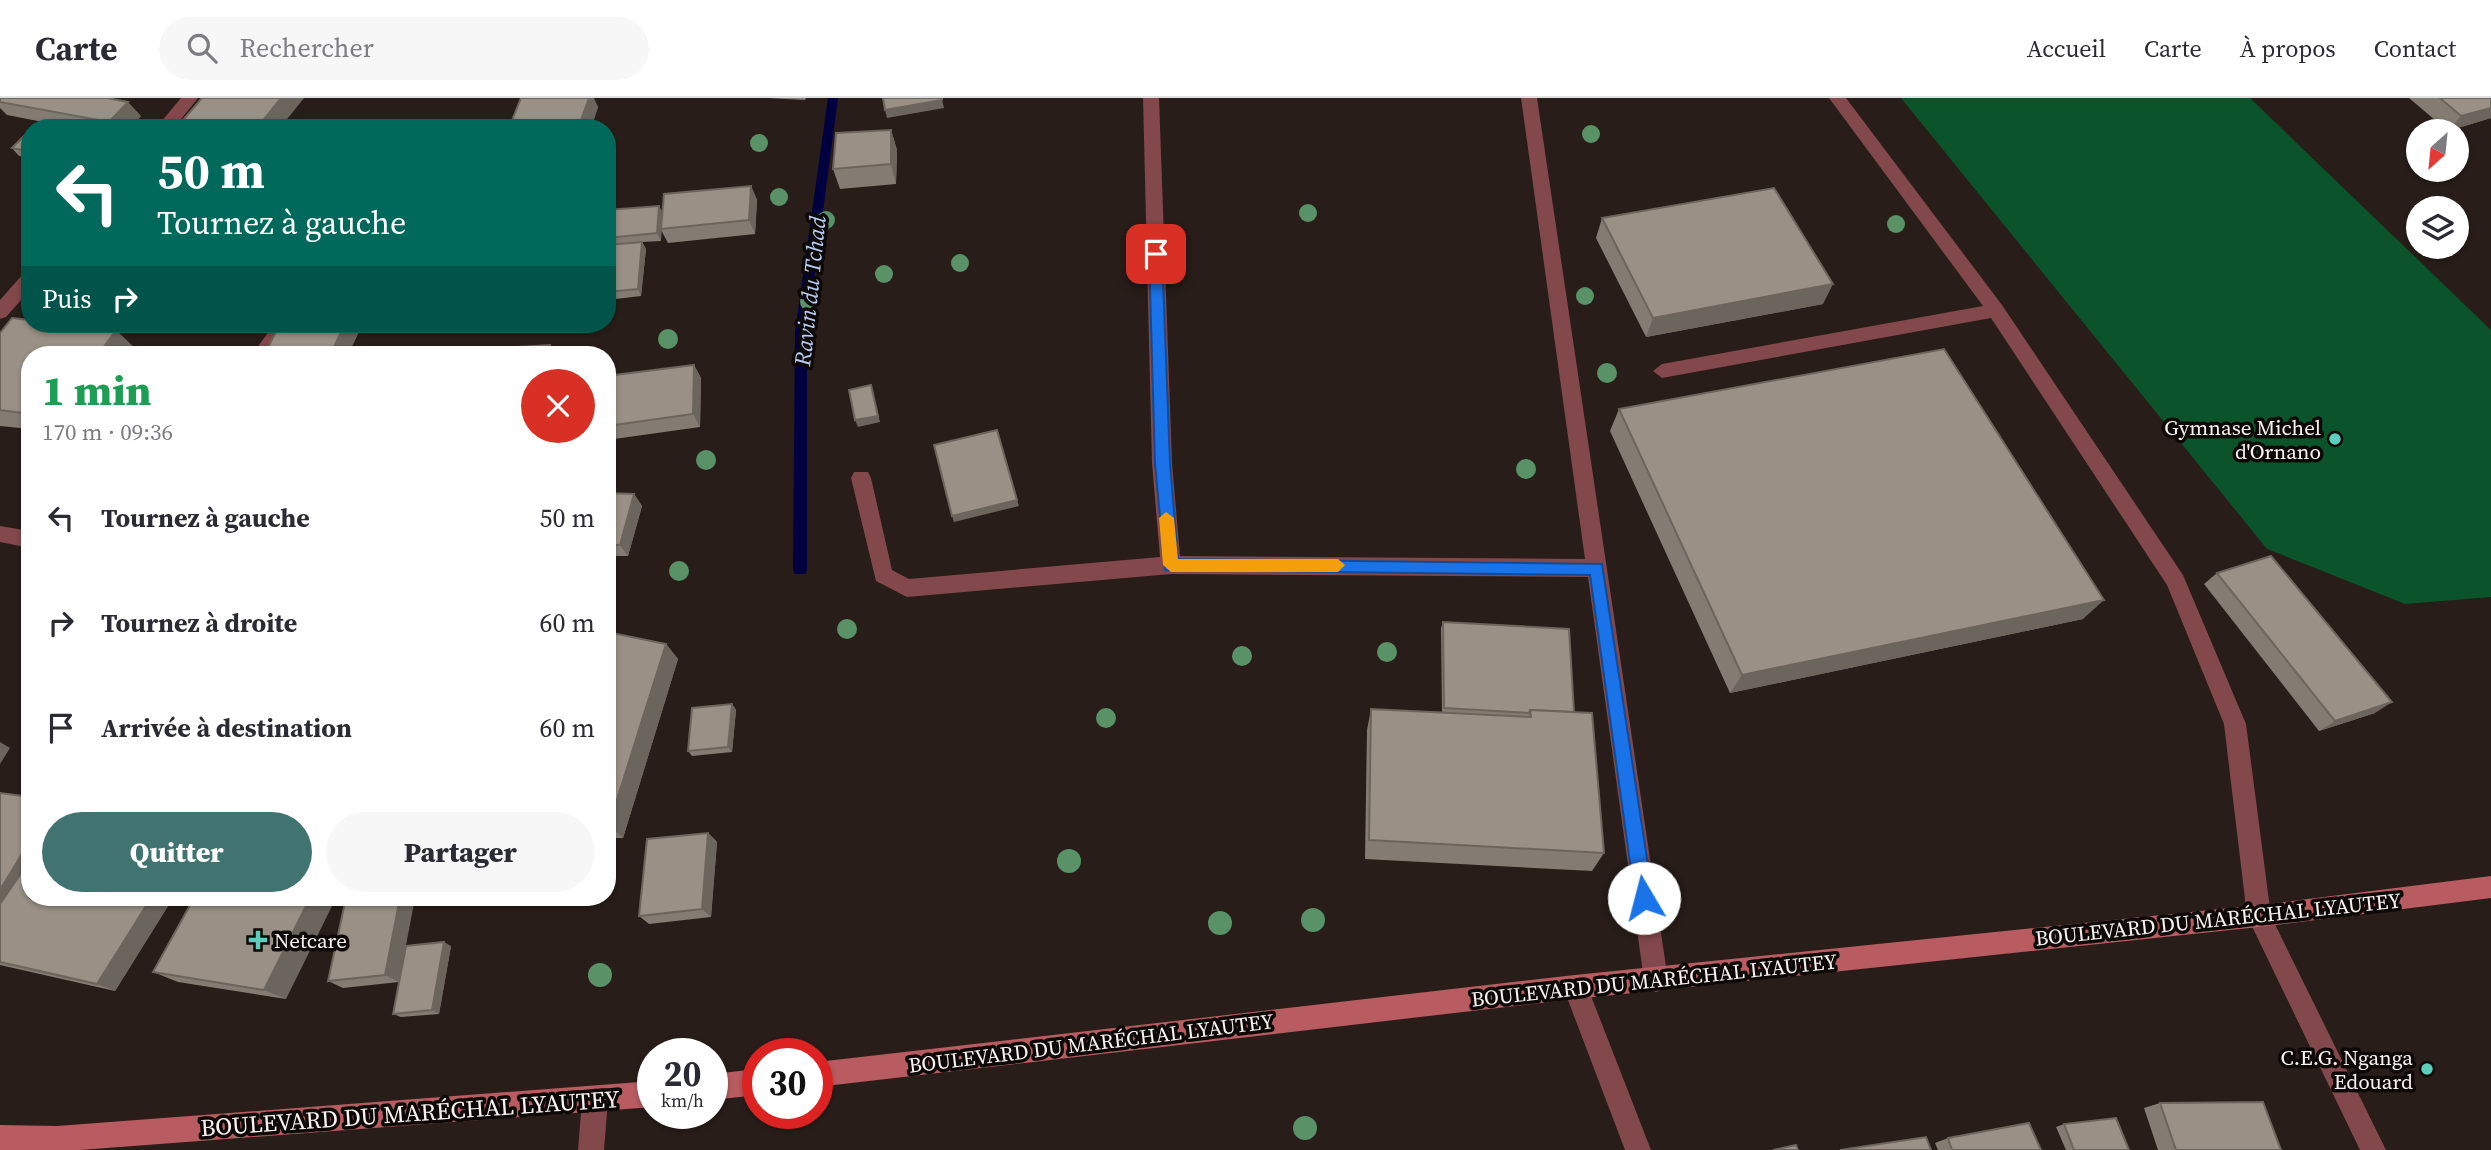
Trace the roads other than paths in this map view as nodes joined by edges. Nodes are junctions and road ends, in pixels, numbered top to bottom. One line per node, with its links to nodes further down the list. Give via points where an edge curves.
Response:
1 (190, 98): 5 (street)
2 (1151, 98): 15 (street, via 1162,463)
3 (1529, 98): 16 (street)
4 (1837, 98): 7 (street)
5 (171, 119)
6 (21, 288): 8 (street)
7 (1996, 310): 11 (street); 18 (street, via 2176,580 2235,724)
8 (0, 312)
9 (276, 336): 10 (street)
10 (268, 346)
11 (1662, 371)
12 (861, 478): 15 (street, via 883,575 907,588)
13 (0, 534): 14 (street)
14 (21, 538)
15 (1171, 565): 16 (street)
16 (1597, 568): 19 (street)
17 (2491, 887): 18 (main road, BOULEVARD DU MARÉCHAL LYAUTEY)
18 (2259, 916): 19 (main road, BOULEVARD DU MARÉCHAL LYAUTEY); 27 (street)
19 (1656, 980): 20 (main road, BOULEVARD DU MARÉCHAL LYAUTEY)
20 (1574, 987): 21 (main road, BOULEVARD DU MARÉCHAL LYAUTEY); 26 (street)
21 (833, 1073)
22 (637, 1096): 23 (main road, BOULEVARD DU MARÉCHAL LYAUTEY)
23 (595, 1100): 24 (main road, BOULEVARD DU MARÉCHAL LYAUTEY, via 57,1139); 25 (street)
24 (0, 1138)
25 (590, 1150)
26 (1638, 1150)
27 (2373, 1150)

